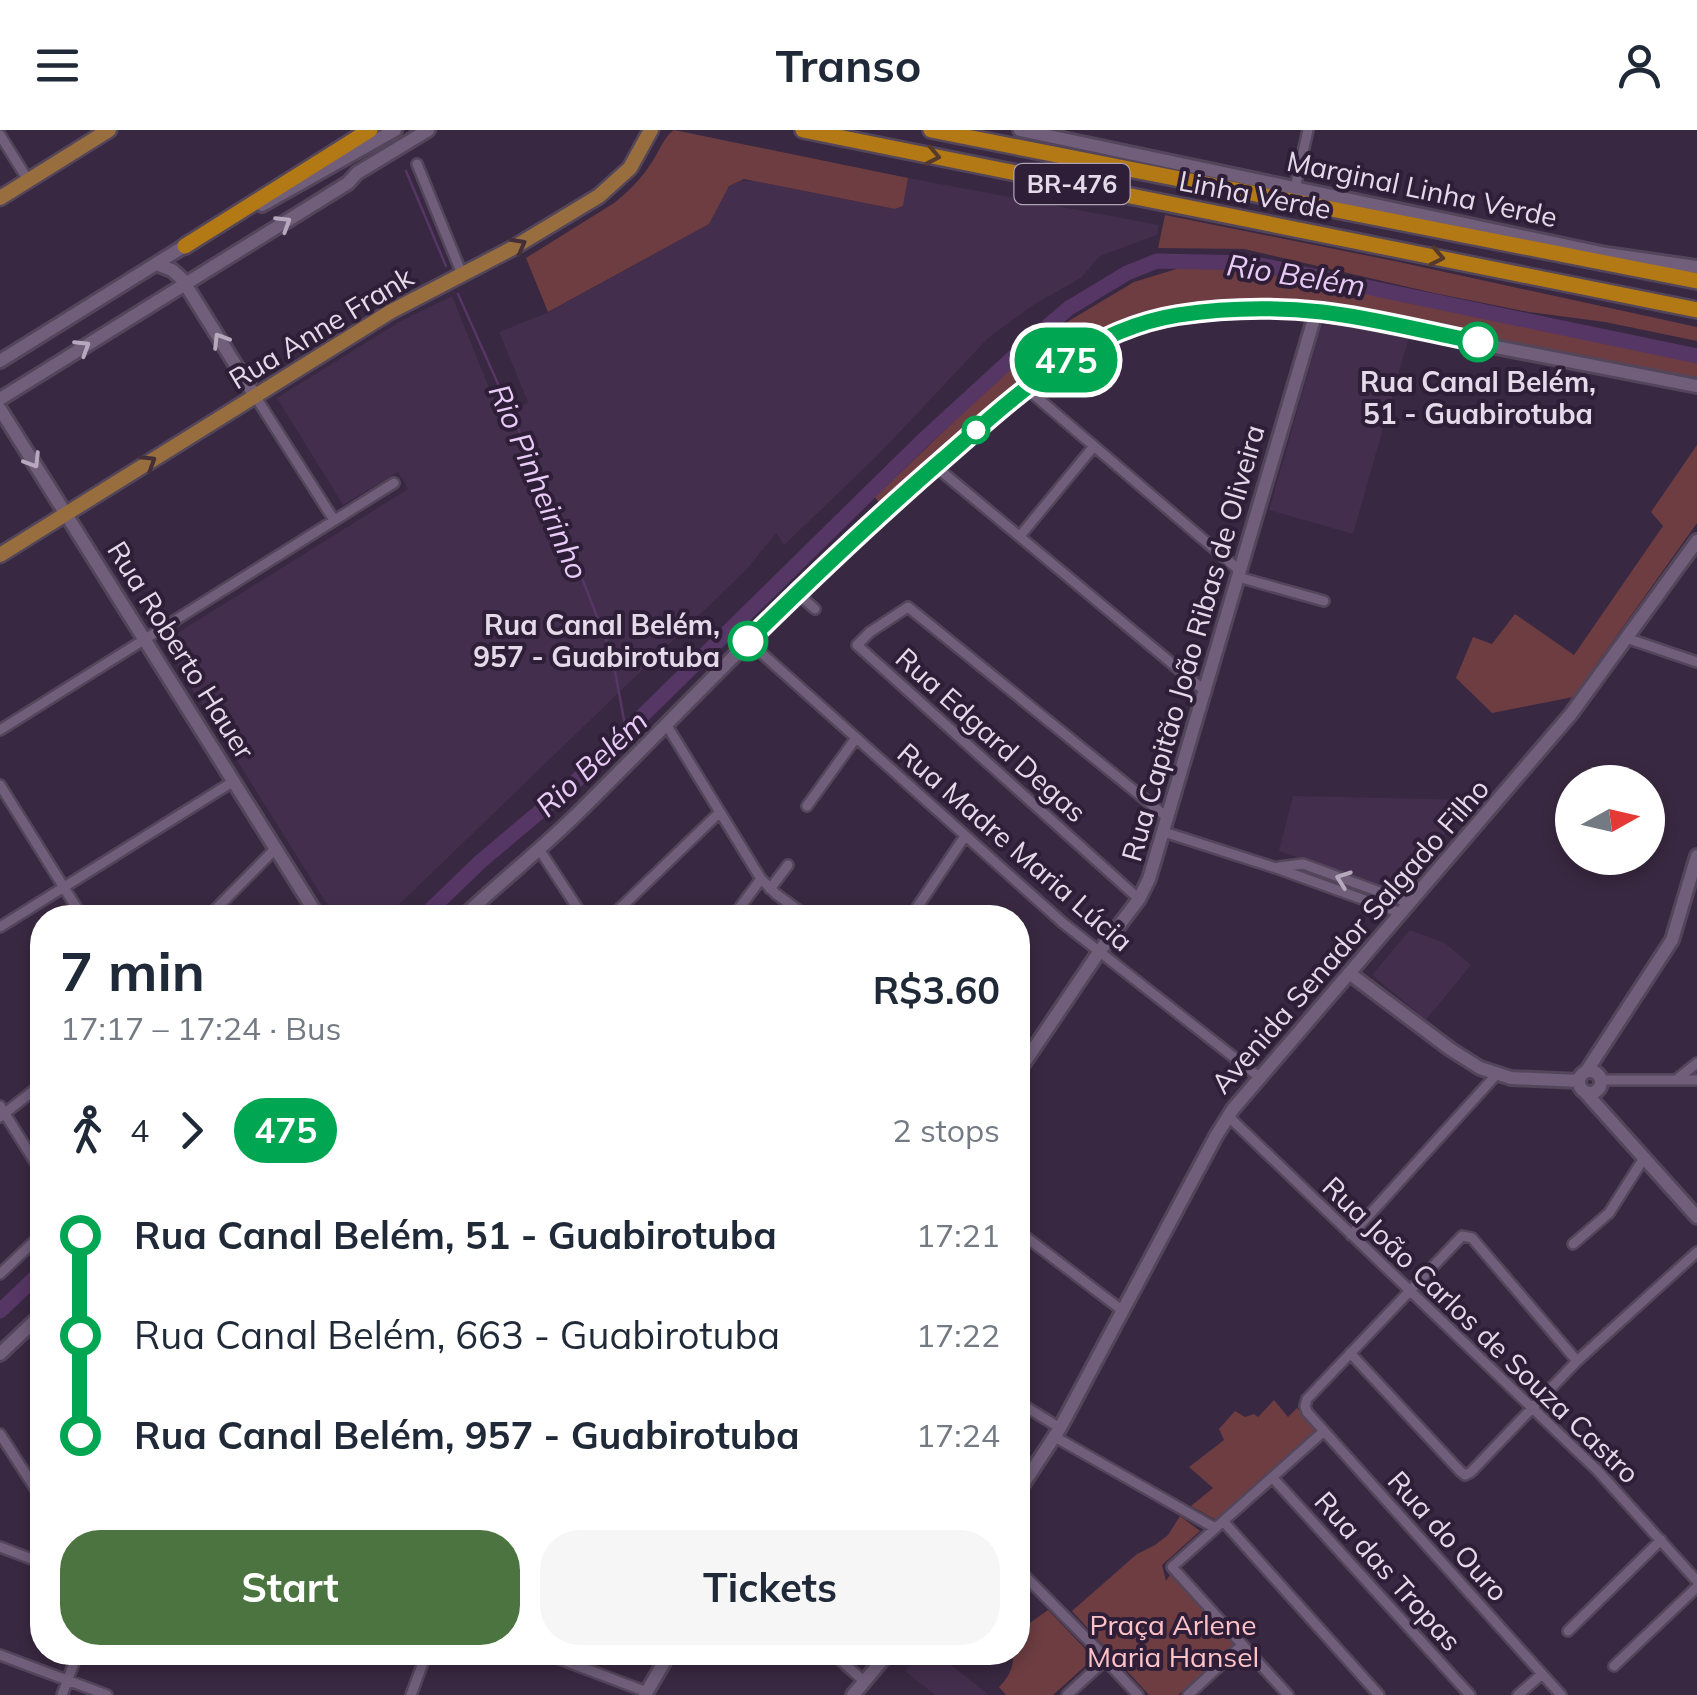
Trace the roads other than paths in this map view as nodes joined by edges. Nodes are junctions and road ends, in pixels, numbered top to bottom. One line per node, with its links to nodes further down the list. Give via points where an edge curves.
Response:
1 (109, 130): 15 (main road)
2 (395, 130): 9 (street)
3 (428, 130): 23 (street, one-way to 3)
4 (651, 130): 21 (main road, Rua Anne Frank, one-way to 4, via 612,186)
5 (803, 130): 24 (highway, Linha Verde / BR-476, one-way to 24)
6 (931, 130): 22 (highway, Linha Verde / BR-476)
7 (1020, 130): 10 (street, Marginal Linha Verde)
8 (1308, 130): 16 (street)
9 (375, 134): 12 (street); 13 (highway)
10 (1054, 134): 16 (street, Marginal Linha Verde)
11 (0, 135): 15 (street)
12 (356, 153): 13 (street); 18 (street)
13 (328, 156): 18 (highway)
14 (417, 164): 21 (street)
15 (28, 180): 17 (main road)
16 (1295, 188): 20 (street, Marginal Linha Verde)
17 (0, 198)
18 (185, 246): 19 (street)
19 (156, 264): 23 (street); 26 (street)
20 (1697, 267)
21 (462, 274): 29 (main road, Rua Anne Frank)
22 (1697, 281)
23 (185, 284): 29 (street, one-way to 23); 30 (street, one-way to 23)
24 (1697, 310)
25 (1316, 312): 27 (street); 28 (street, via 1217,311 1157,320 1103,340); 40 (street, Rua Capitão João Ribas de Oliveira)
26 (0, 361)
27 (1697, 386)
28 (1026, 388): 32 (street); 33 (street)
29 (256, 396): 35 (main road, Rua Anne Frank, one-way to 29); 36 (street)
30 (0, 399)
31 (0, 409): 35 (street, Rua Roberto Hauer, one-way to 35)
32 (1094, 446): 37 (street); 40 (street)
33 (935, 466): 37 (street); 41 (street)
34 (394, 483): 36 (street)
35 (66, 514): 39 (main road, Rua Anne Frank); 45 (street, Rua Roberto Hauer)
36 (334, 520): 45 (street)
37 (1020, 536): 48 (street)
38 (1697, 540): 44 (street, Avenida Senador Salgado Filho)
39 (0, 555)
40 (1238, 574): 42 (street); 48 (street, Rua Capitão João Ribas de Oliveira)
41 (797, 592): 43 (street); 46 (street)
42 (1324, 601)
43 (816, 609)
44 (1626, 638): 47 (street); 77 (street, Avenida Senador Salgado Filho)
45 (145, 639): 50 (street); 52 (street, Rua Roberto Hauer)
46 (748, 641): 49 (street); 51 (street, Rua Madre Maria Lúcia)
47 (1697, 662)
48 (1205, 691): 56 (street, Rua Capitão João Ribas de Oliveira)
49 (666, 724): 55 (street); 59 (street)
50 (0, 730)
51 (856, 738): 54 (street); 57 (street, Rua Madre Maria Lúcia)
52 (234, 781): 58 (street, Rua Roberto Hauer); 63 (street)
53 (0, 785): 63 (street)
54 (807, 806)
55 (720, 812): 62 (street); 72 (street)
56 (1166, 826): 65 (street, Rua Capitão João Ribas de Oliveira); 65 (street, Rua Edgard Degas, via 908,607 857,645); 77 (street, via 1276,868 1303,864)
57 (965, 836): 75 (street); 79 (street, Rua Madre Maria Lúcia)
58 (276, 848): 68 (street); 69 (street, Rua Roberto Hauer)
59 (539, 849): 70 (street); 71 (street)
60 (1697, 856): 88 (street, via 1672,940)
61 (788, 865): 64 (street)
62 (761, 878): 64 (street); 73 (street)
63 (64, 887): 66 (street); 67 (street)
64 (770, 888): 74 (street)
65 (1139, 899): 79 (street, Rua Capitão João Ribas de Oliveira)
66 (35, 905)
67 (75, 905)
68 (221, 905)
69 (312, 905)
70 (477, 905)
71 (576, 905)
72 (624, 905)
73 (741, 905)
74 (792, 905)
75 (919, 905)
76 (30, 908): 78 (street)
77 (1406, 908): 80 (street, Avenida Senador Salgado Filho)
78 (0, 927)
79 (1099, 952): 81 (street, Rua Capitão João Ribas de Oliveira); 84 (street, Rua Madre Maria Lúcia)
80 (1350, 973): 83 (street, via 1458,1055); 84 (street, Avenida Senador Salgado Filho)
81 (1030, 1053)
82 (1697, 1062): 86 (street)
83 (1496, 1075): 88 (street); 95 (street)
84 (1259, 1077): 91 (street, Avenida Senador Salgado Filho)
85 (1600, 1080): 86 (street); 88 (street, via 1592,1093)
86 (1676, 1080): 87 (street)
87 (1697, 1080)
88 (1584, 1081): 93 (street)
89 (30, 1092): 90 (street)
90 (2, 1112): 92 (street)
91 (1228, 1116): 95 (street, Rua João Carlos de Souza Castro); 102 (street, Avenida Senador Salgado Filho)
92 (30, 1155)
93 (1644, 1158): 94 (street); 97 (street, via 1609,1214)
94 (1697, 1217)
95 (1352, 1235): 101 (street, Rua João Carlos de Souza Castro)
96 (1030, 1240): 102 (street)
97 (1573, 1244)
98 (30, 1245): 100 (street)
99 (1697, 1252): 106 (street)
100 (0, 1274)
101 (1410, 1290): 105 (street); 106 (street, via 1459,1238 1472,1238); 107 (street, Rua João Carlos de Souza Castro)
102 (1123, 1311): 109 (street, Avenida Senador Salgado Filho)
103 (30, 1325): 104 (street)
104 (0, 1354)
105 (1350, 1354): 107 (street, via 1465,1474); 110 (street, Rua do Ouro, via 1304,1406)
106 (1577, 1362): 107 (street)
107 (1532, 1408): 116 (street, Rua João Carlos de Souza Castro)
108 (1030, 1411): 109 (street)
109 (1058, 1432): 112 (street, Avenida Senador Salgado Filho); 115 (street)
110 (1324, 1432): 113 (street); 132 (street, Rua do Ouro)
111 (0, 1434): 114 (street)
112 (1030, 1474)
113 (1272, 1477): 115 (street); 145 (street, Rua das Tropas)
114 (30, 1480)
115 (1219, 1525): 122 (street, via 1172,1567); 144 (street)
116 (1660, 1540): 120 (street, Rua João Carlos de Souza Castro); 121 (street)
117 (0, 1547): 118 (street)
118 (30, 1558)
119 (1030, 1581): 124 (street)
120 (1697, 1584): 131 (street)
121 (1568, 1631)
122 (1242, 1645): 142 (street); 143 (street)
123 (0, 1654): 133 (street)
124 (1103, 1662): 140 (street); 141 (street)
125 (73, 1665): 133 (street)
126 (420, 1665): 138 (street)
127 (574, 1665): 135 (street)
128 (662, 1665): 135 (street)
129 (846, 1665): 134 (street)
130 (879, 1665): 134 (street)
131 (1614, 1666)
132 (1542, 1674): 146 (street); 147 (street, Rua do Ouro)
133 (68, 1680): 136 (street); 137 (street)
134 (865, 1682): 139 (street)
135 (646, 1694)
136 (62, 1695)
137 (107, 1695)
138 (410, 1695)
139 (853, 1695)
140 (1067, 1695)
141 (1138, 1695)
142 (1188, 1695)
143 (1288, 1695)
144 (1379, 1695)
145 (1470, 1695)
146 (1518, 1695)
147 (1561, 1695)

